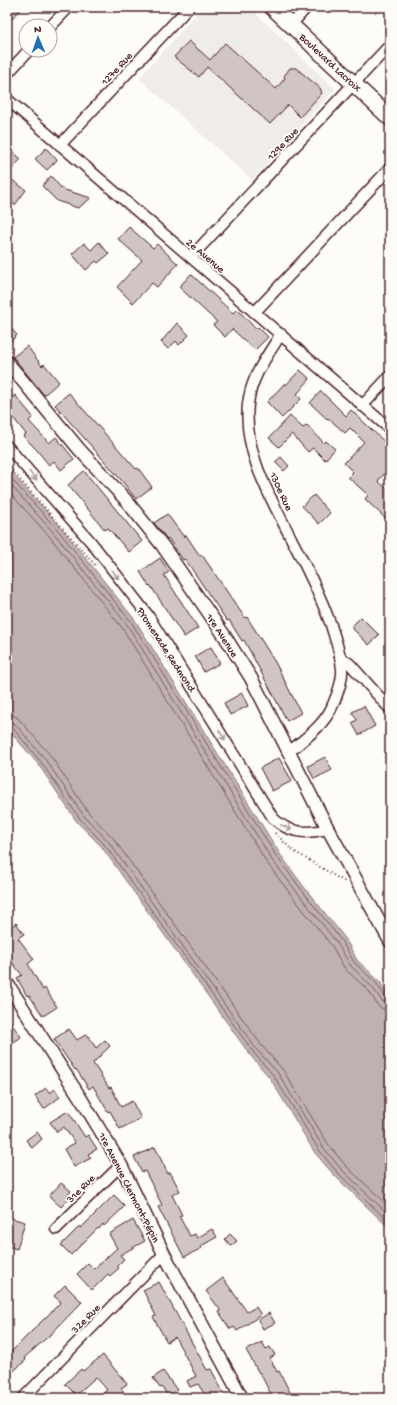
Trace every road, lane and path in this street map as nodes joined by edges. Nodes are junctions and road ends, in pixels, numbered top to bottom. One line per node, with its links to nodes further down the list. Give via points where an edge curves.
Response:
1 (69, 7): 5 (street)
2 (189, 7): 13 (street, 127e Rue)
3 (272, 7): 6 (main road, Boulevard Lacroix)
4 (307, 7): 6 (street)
5 (58, 19)
6 (291, 25): 10 (main road, Boulevard Lacroix)
7 (390, 45): 10 (street, 129e Rue)
8 (22, 58): 9 (street)
9 (7, 74)
10 (354, 84): 12 (main road, Boulevard Lacroix); 15 (street, 129e Rue)
11 (7, 99): 13 (street, 2e Avenue)
12 (390, 118)
13 (60, 145): 15 (street, 2e Avenue)
14 (390, 168): 16 (street)
15 (190, 257): 16 (street, 2e Avenue)
16 (255, 312): 17 (street, 2e Avenue)
17 (282, 334): 22 (street, 2e Avenue); 25 (street, 130e Rue, via 263,362 253,384 247,421 251,450 268,494 324,606)
18 (7, 362): 21 (street, 1re Avenue)
19 (7, 371): 21 (street)
20 (390, 376): 22 (street)
21 (26, 385): 27 (street, 1re Avenue, via 162,545 251,678)
22 (362, 406): 23 (street, 2e Avenue)
23 (390, 429)
24 (7, 446): 28 (street, Promenade Redmond, one-way to 28, via 91,542 147,614 273,818 281,825 294,830 312,833)
25 (340, 657): 26 (street, via 350,664); 27 (street, 130e Rue, via 342,670 339,689 330,710 320,726)
26 (390, 709)
27 (289, 752): 28 (street, 1re Avenue)
28 (328, 829): 29 (street, 1re Avenue)
29 (390, 941)
30 (7, 983): 31 (street, 1re Avenue Clermont-Pépin, via 84,1102)
31 (121, 1165): 32 (street, 31e Rue); 33 (street, 1re Avenue Clermont-Pépin)
32 (56, 1229)
33 (164, 1254): 34 (street, 32e Rue); 35 (street, 1re Avenue Clermont-Pépin)
34 (23, 1398)
35 (242, 1398)

